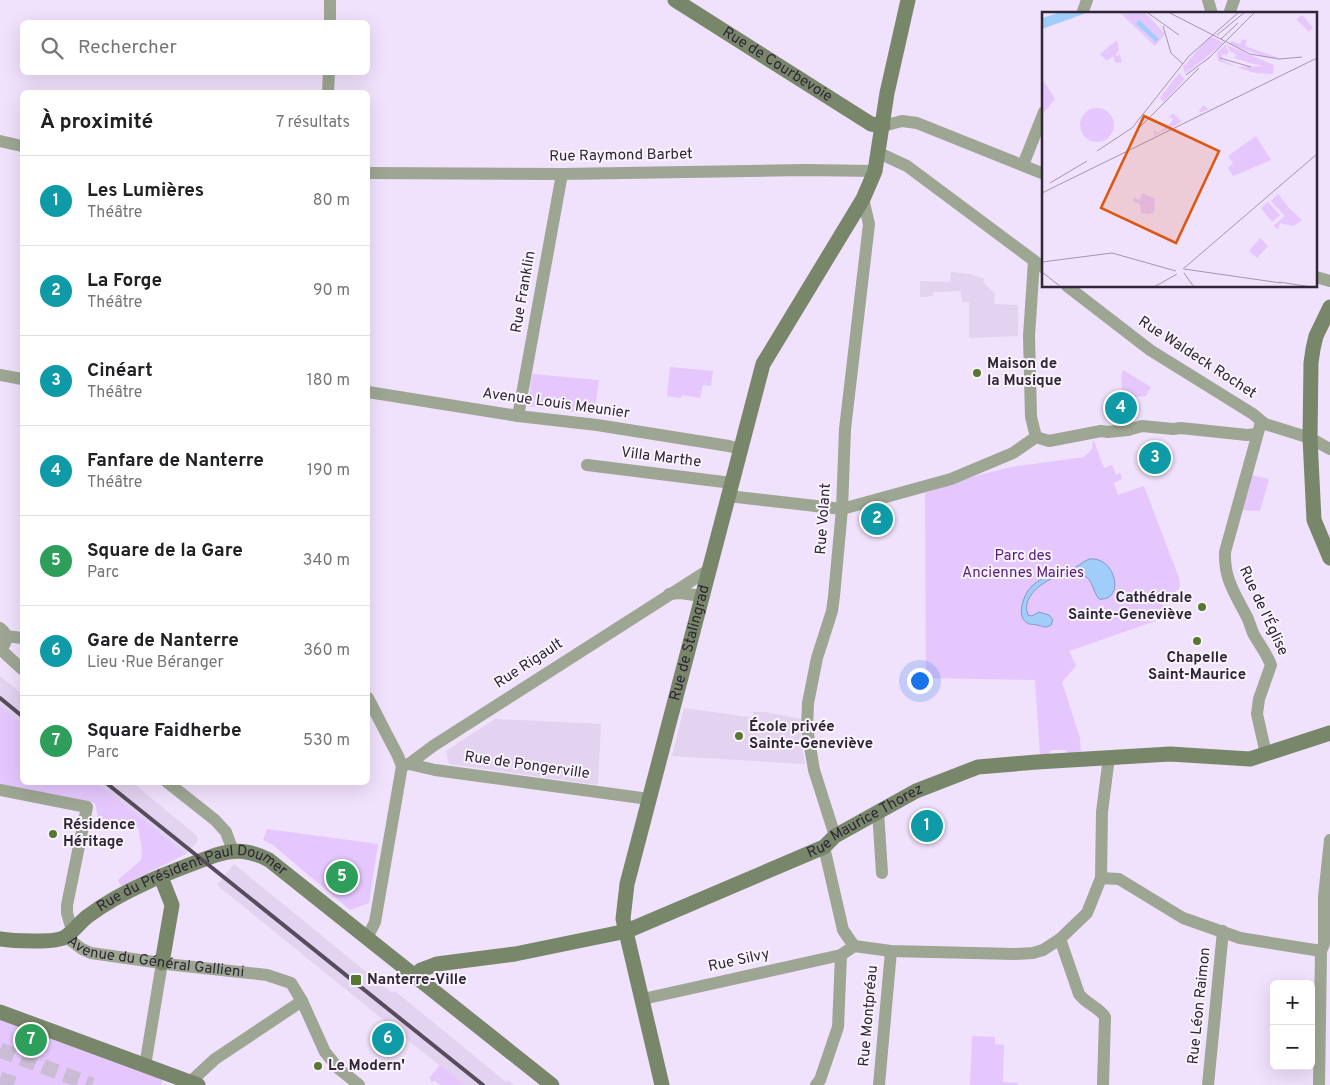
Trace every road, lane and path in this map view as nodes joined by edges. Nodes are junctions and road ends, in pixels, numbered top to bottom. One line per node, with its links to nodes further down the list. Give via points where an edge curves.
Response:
1 (330, 0): 8 (street)
2 (675, 0): 12 (street, Rue de Courbevoie, via 871,124)
3 (908, 0): 12 (street, Rue de Stalingrad)
4 (1088, 0): 6 (street)
5 (1234, 0): 7 (street)
6 (1083, 12)
7 (1230, 12)
8 (330, 20)
9 (329, 75): 10 (street)
10 (328, 90)
11 (1042, 117): 16 (street)
12 (883, 126): 15 (street, Rue de Stalingrad); 16 (street, via 902,121 917,123)
13 (0, 141): 14 (street)
14 (20, 146)
15 (879, 153): 17 (street, Rue de Stalingrad); 22 (street, via 907,166)
16 (1023, 165): 19 (street)
17 (875, 172): 20 (street, Rue Raymond Barbet); 21 (street, Rue de Stalingrad)
18 (370, 173): 20 (street, Rue Raymond Barbet)
19 (1042, 173)
20 (562, 174): 28 (street, Rue Franklin)
21 (863, 198): 32 (street, Rue de Stalingrad, via 763,364); 36 (street, Rue Volant, via 869,224 845,429)
22 (1039, 265): 30 (street, via 1029,336 1031,417)
23 (1070, 288): 29 (street, Rue Waldeck Rochet, via 1150,350 1253,414)
24 (1330, 308): 31 (street, via 1313,349)
25 (0, 375): 26 (street)
26 (20, 379)
27 (370, 392): 28 (street, Avenue Louis Meunier)
28 (518, 416): 32 (street, Avenue Louis Meunier, via 597,425)
29 (1259, 428): 30 (street, via 1142,426 1049,441); 31 (street); 47 (street, Rue de l'Église, via 1225,560 1232,588 1251,630 1272,665 1257,714)
30 (1036, 437): 36 (street, via 1013,453 951,479)
31 (1310, 438): 33 (street); 37 (street, via 1314,520)
32 (740, 449): 35 (street, Rue de Stalingrad)
33 (1330, 449)
34 (587, 465): 35 (street, Villa Marthe)
35 (730, 489): 36 (street, Villa Marthe); 38 (street, Rue de Stalingrad)
36 (842, 509): 54 (street, Rue Volant, via 832,611 817,658 808,703 807,728 814,770)
37 (1330, 558)
38 (710, 569): 39 (street, Rue Rigault); 40 (street, Rue de Stalingrad)
39 (669, 594): 40 (street); 49 (street, Rue Rigault)
40 (702, 596): 52 (street, Rue de Stalingrad)
41 (3, 632): 42 (street); 43 (street, via 6,643)
42 (20, 637)
43 (0, 650): 44 (street)
44 (20, 667)
45 (370, 702): 49 (street)
46 (1330, 733): 47 (street, Rue Maurice Thorez)
47 (1266, 754): 48 (street, Rue Maurice Thorez, via 1250,759 1170,754)
48 (1110, 757): 53 (street, Rue Maurice Thorez, via 978,767 916,791); 60 (street, via 1102,812)
49 (405, 765): 52 (street, Rue de Pongerville); 64 (street, via 375,922)
50 (171, 785): 57 (street, via 215,820 226,832)
51 (0, 790): 63 (street, via 87,807 67,906)
52 (650, 799): 61 (street, Rue de Stalingrad, via 627,884 623,910)
53 (878, 811): 54 (street, Rue Maurice Thorez); 58 (street)
54 (835, 836): 56 (street, Rue Maurice Thorez)
55 (1330, 840): 68 (street, via 1324,897)
56 (824, 847): 61 (street, Rue Maurice Thorez); 67 (street, via 843,930)
57 (233, 851): 59 (street, Rue du Président Paul Doumer); 64 (street, Rue du Président Paul Doumer, via 247,850 269,860)
58 (882, 873)
59 (161, 878): 63 (street, Rue du Président Paul Doumer, via 113,900 87,916); 71 (street, via 172,905)
60 (1102, 878): 62 (street, via 1119,879 1183,918); 66 (street, via 1086,913)
61 (627, 931): 72 (street, Rue Maurice Thorez, via 515,954 437,964); 73 (street, Rue de Stalingrad)
62 (1223, 931): 68 (street, via 1240,938); 84 (street, Rue Léon Raimon)
63 (69, 933): 65 (street, Avenue du Général Gallieni, via 24,941); 71 (street, Avenue du Général Gallieni, via 82,950 91,953)
64 (366, 938): 72 (street, Rue du Président Paul Doumer)
65 (0, 939)
66 (1060, 939): 69 (street, via 1033,953); 83 (street, via 1079,994 1105,1017)
67 (854, 946): 69 (street); 70 (street)
68 (1325, 946): 85 (street)
69 (891, 951): 82 (street, Rue Montpréau)
70 (842, 955): 73 (street, Rue Silvy); 81 (street, via 838,1027)
71 (162, 963): 74 (street, Avenue du Général Gallieni, via 267,975 291,983); 76 (street)
72 (414, 976): 79 (street, Rue du Président Paul Doumer)
73 (642, 999): 80 (street, Rue de Stalingrad)
74 (302, 1001): 77 (street, via 215,1059); 78 (street, Avenue du Général Gallieni, via 325,1052)
75 (0, 1012): 76 (street)
76 (145, 1066): 77 (street)
77 (192, 1084)
78 (359, 1085)
79 (552, 1085)
80 (662, 1085)
81 (816, 1085)
82 (879, 1085)
83 (1103, 1085)
84 (1208, 1085)
85 (1319, 1085)

